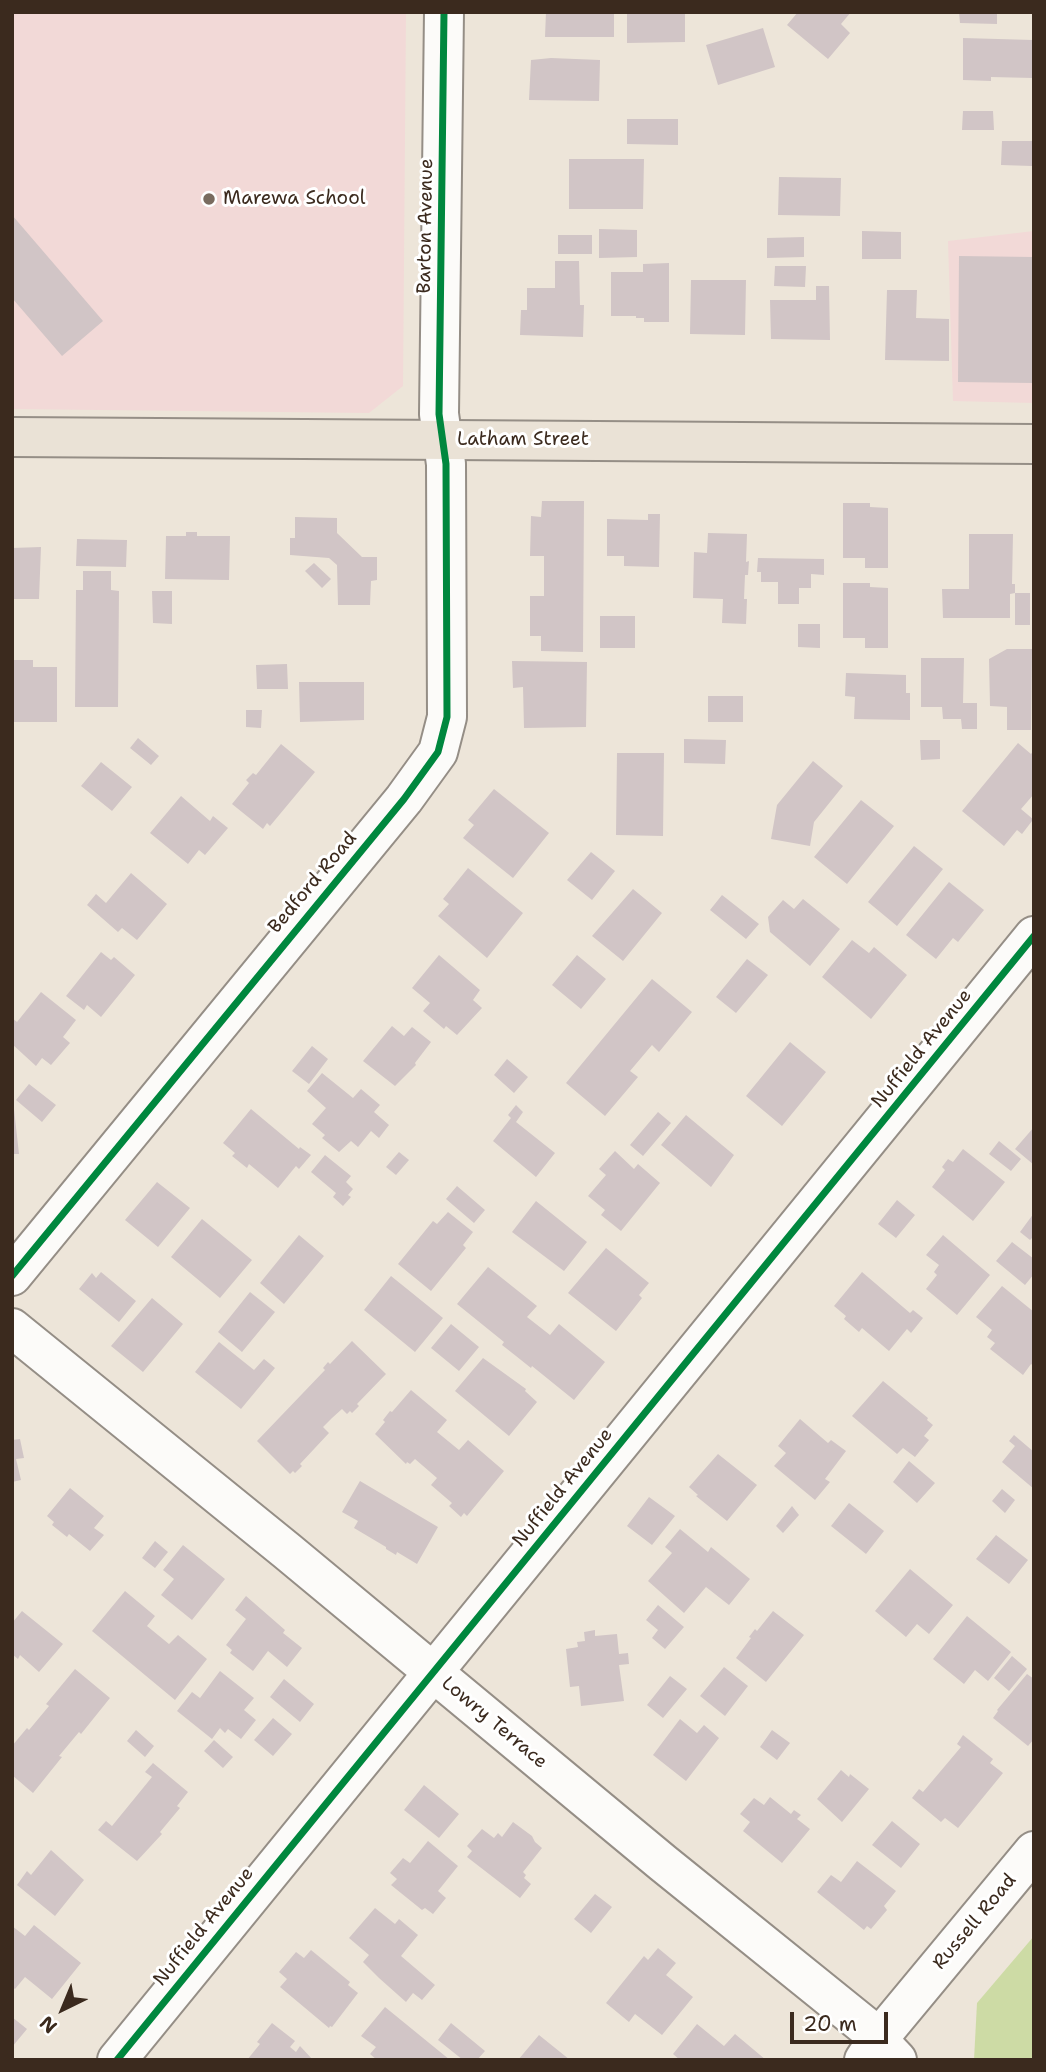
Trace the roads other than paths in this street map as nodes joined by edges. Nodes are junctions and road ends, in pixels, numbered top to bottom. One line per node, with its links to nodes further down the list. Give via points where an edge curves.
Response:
1 (444, 12): 3 (street, Barton Avenue, via 439,414)
2 (12, 438): 3 (main road, Latham Street)
3 (444, 439): 4 (main road, Latham Street); 6 (street, Bedford Road, via 447,717 438,752)
4 (1034, 444)
5 (1034, 936): 8 (street, Nuffield Avenue)
6 (12, 1276)
7 (12, 1328): 8 (street, Lowry Terrace)
8 (434, 1673): 10 (street, Lowry Terrace); 11 (street, Nuffield Avenue)
9 (1034, 1851): 10 (street, Russell Road)
10 (880, 2053)
11 (117, 2060)

